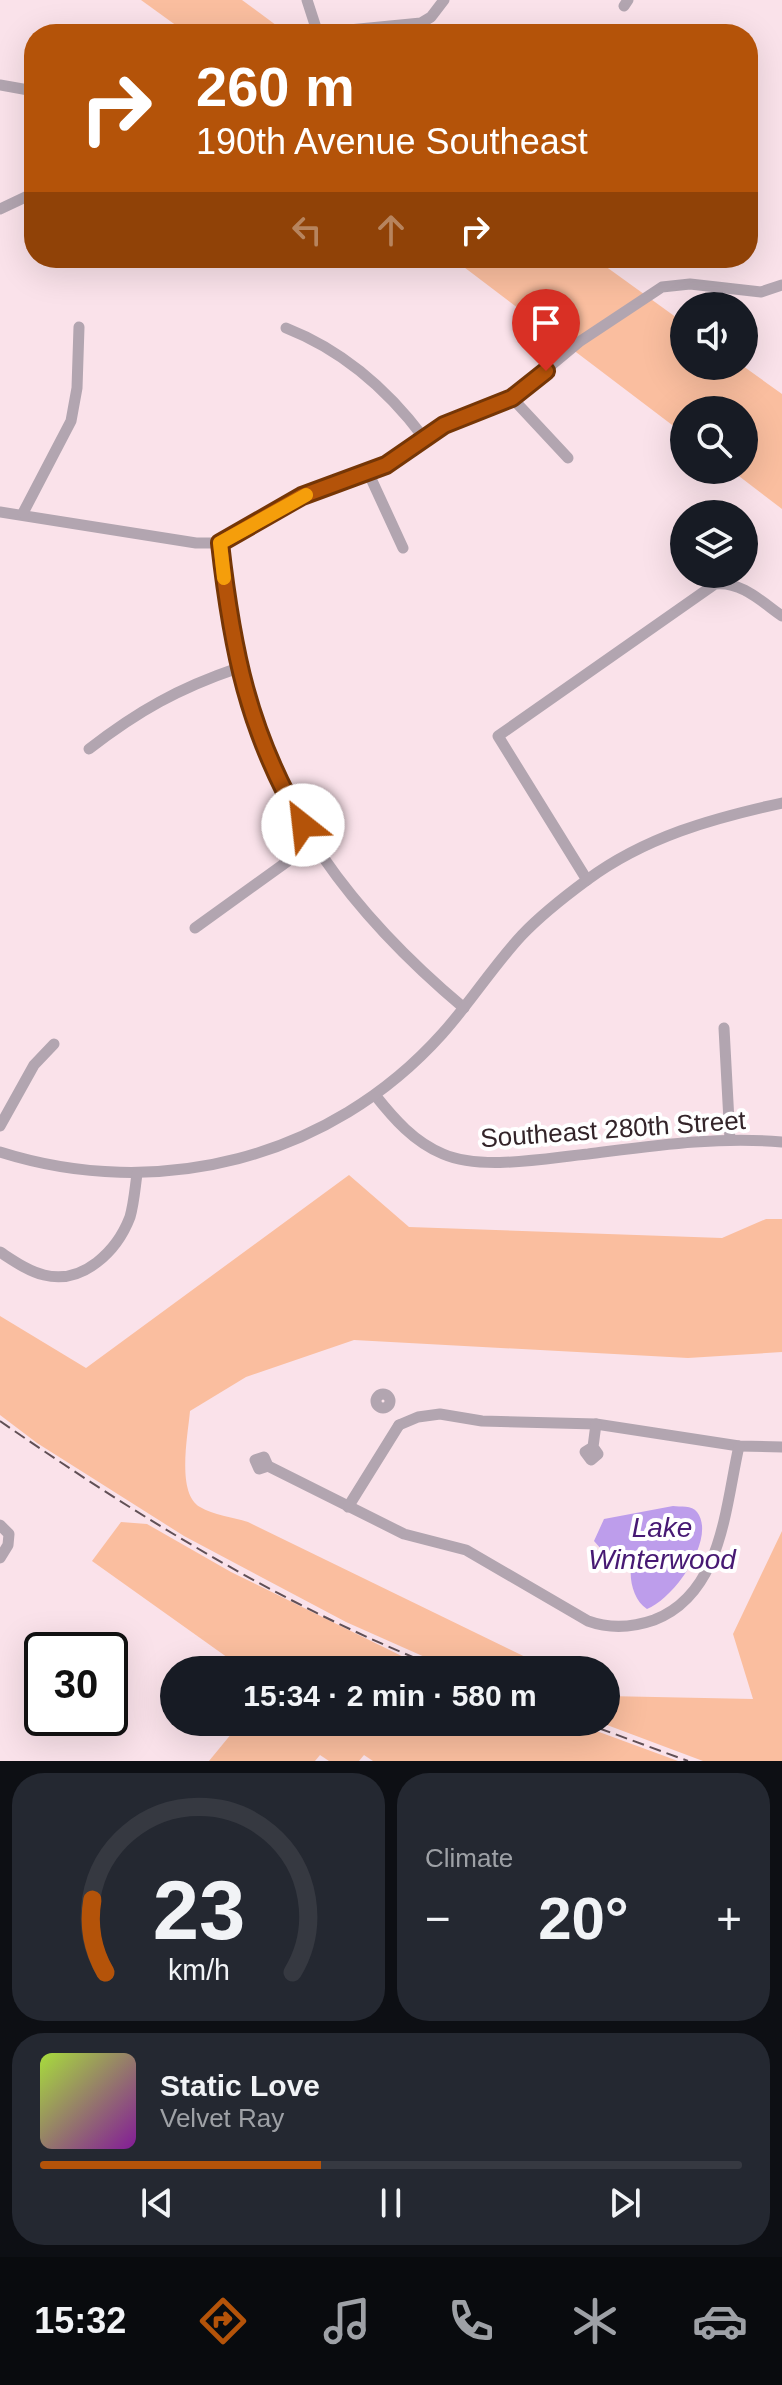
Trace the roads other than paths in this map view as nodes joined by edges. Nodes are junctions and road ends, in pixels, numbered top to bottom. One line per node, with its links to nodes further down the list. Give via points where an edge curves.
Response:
1 (307, 0): 3 (street)
2 (444, 0): 4 (street, via 431,17)
3 (315, 24)
4 (412, 24)
5 (0, 85): 6 (street)
6 (24, 89)
7 (24, 198): 8 (street)
8 (0, 209)
9 (782, 285): 12 (street, via 761,292 690,284 662,287 579,342)
10 (79, 327): 17 (street, via 71,421)
11 (286, 328): 13 (street, via 324,345 360,371 400,406)
12 (512, 398): 13 (street); 14 (street)
13 (424, 438): 15 (street)
14 (568, 458)
15 (368, 472): 18 (street, via 297,499); 19 (street)
16 (0, 512): 17 (street)
17 (23, 513): 18 (street)
18 (220, 543): 21 (street)
19 (403, 548)
20 (782, 616): 25 (street, via 739,587 715,584 498,736)
21 (238, 668): 22 (street, via 156,700); 24 (street, via 264,750)
22 (89, 749)
23 (782, 803): 25 (street, via 675,832)
24 (313, 843): 26 (street); 27 (street, via 366,917)
25 (587, 880): 27 (street, via 523,934)
26 (195, 928)
27 (464, 1008): 30 (street)
28 (724, 1028): 32 (street)
29 (54, 1044): 31 (street, via 34,1065)
30 (375, 1095): 32 (street, Southeast 280th Street, via 414,1136 462,1159 528,1160); 35 (street, via 328,1124 254,1154 182,1171)
31 (0, 1126)
32 (730, 1140): 33 (street, Southeast 280th Street)
33 (782, 1142)
34 (0, 1152): 35 (street, via 87,1171)
35 (137, 1174): 36 (street, via 124,1231 89,1268 74,1275 45,1275)
36 (0, 1252)
37 (387, 1407): 39 (street)
38 (596, 1424): 39 (street, via 482,1421 440,1414); 40 (street); 41 (street)
39 (399, 1425): 44 (street)
40 (739, 1446): 42 (street); 44 (street, via 715,1551 703,1580 671,1612 626,1627 588,1621 466,1550 404,1534)
41 (593, 1447)
42 (782, 1447)
43 (268, 1466): 44 (street)
44 (348, 1507)
45 (0, 1525): 46 (street, via 9,1534)
46 (0, 1558)

